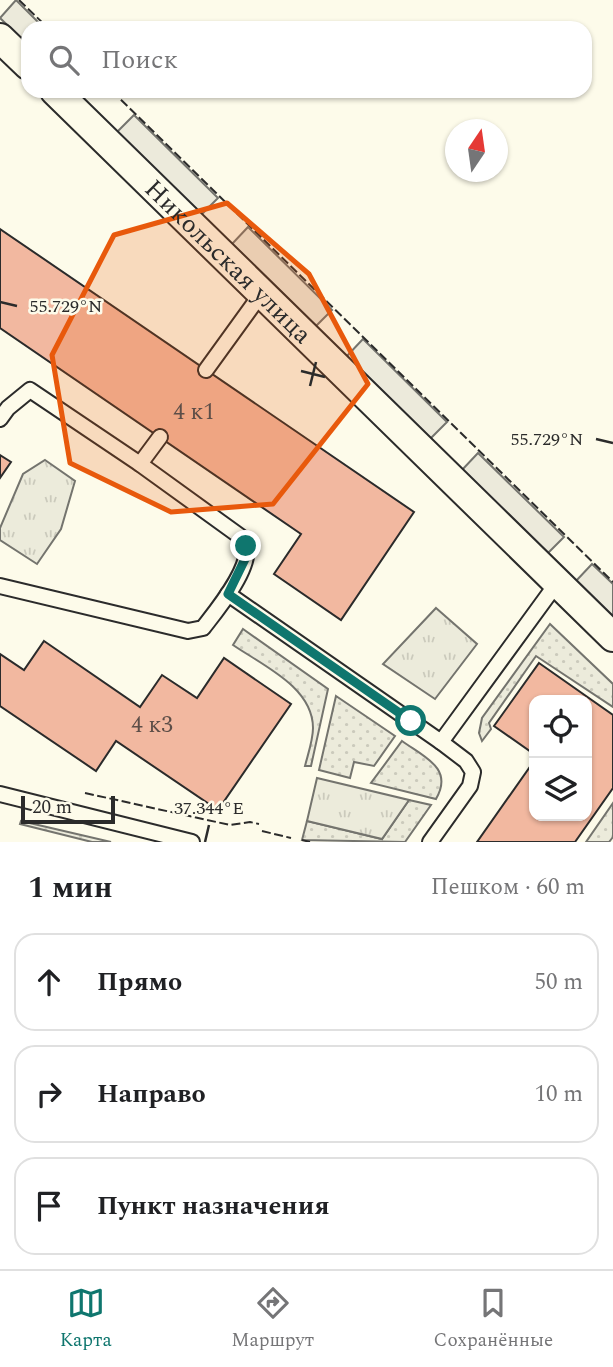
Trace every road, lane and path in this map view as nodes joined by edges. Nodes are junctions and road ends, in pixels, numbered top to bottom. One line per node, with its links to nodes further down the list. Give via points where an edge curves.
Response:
1 (0, 38): 2 (street)
2 (21, 58)
3 (61, 98): 4 (street, Никольская улица)
4 (261, 294): 5 (lane); 9 (street, Никольская улица)
5 (206, 370)
6 (0, 419): 8 (lane, via 30,390)
7 (160, 437): 8 (lane)
8 (140, 464): 11 (lane, via 241,537 246,557)
9 (556, 583): 12 (street, Никольская улица); 13 (lane)
10 (0, 586): 11 (lane, via 188,631 203,628)
11 (228, 594): 13 (lane)
12 (613, 637)
13 (441, 742): 16 (lane, via 466,761 472,772 470,786)
14 (0, 794): 15 (lane)
15 (192, 842)
16 (430, 842)

